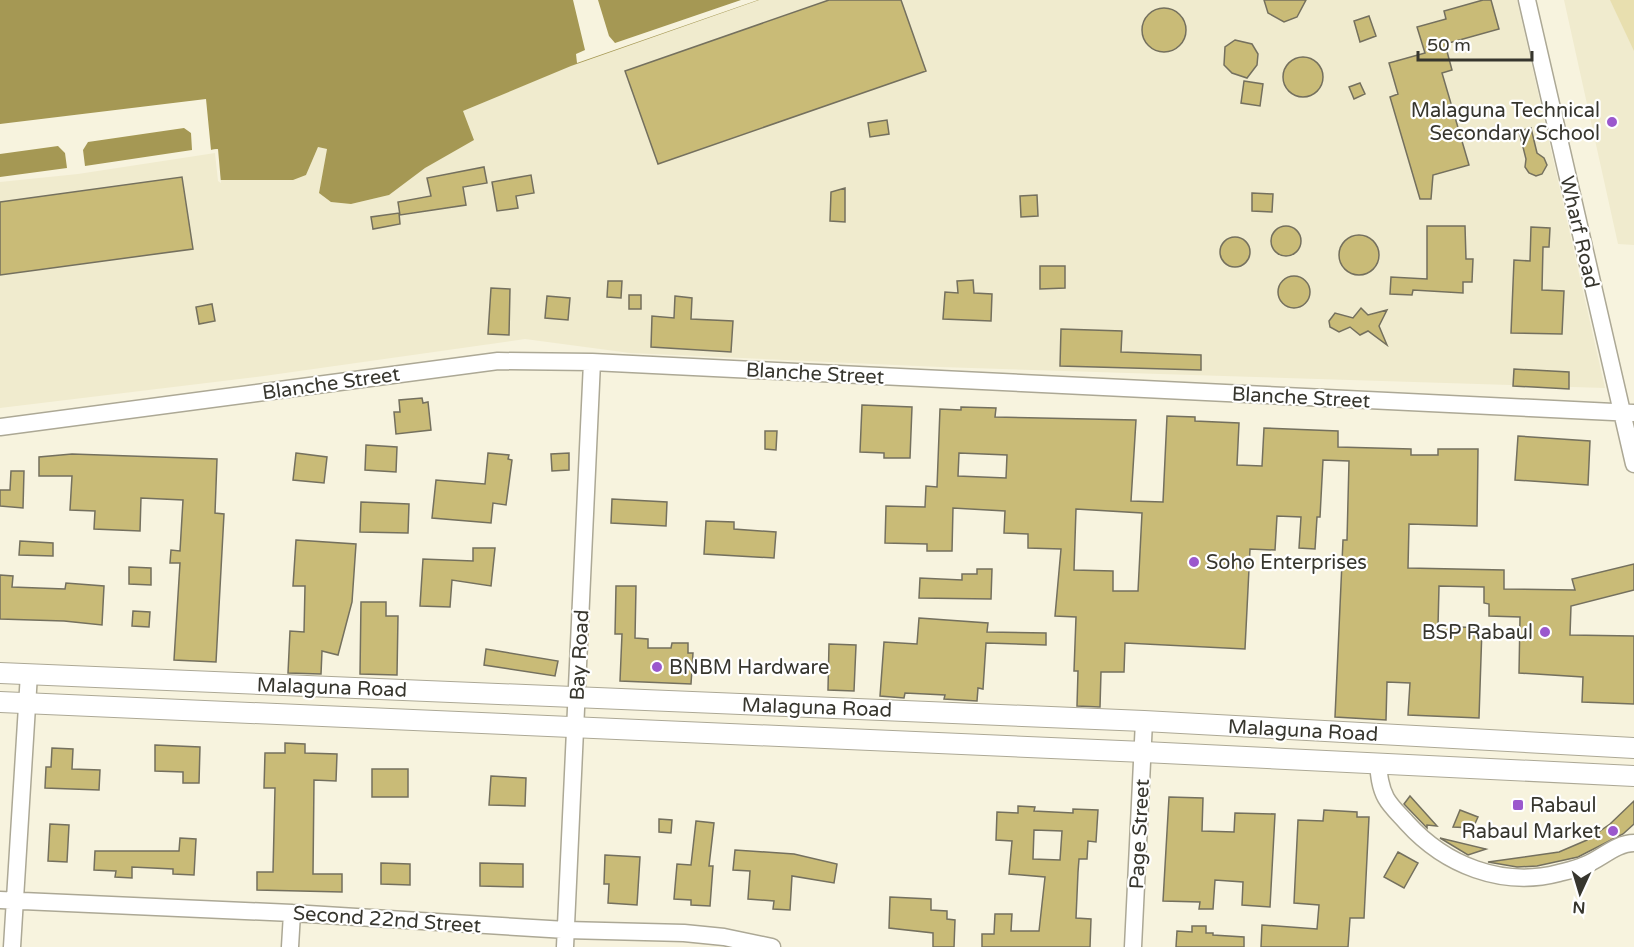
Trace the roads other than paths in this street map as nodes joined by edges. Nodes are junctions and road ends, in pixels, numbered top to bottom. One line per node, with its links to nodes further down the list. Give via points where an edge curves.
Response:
1 (1527, 0): 3 (street, Wharf Road)
2 (592, 362): 3 (street, Blanche Street); 4 (street, Blanche Street, via 498,361); 8 (street, Bay Road)
3 (1628, 413): 5 (street, Wharf Road)
4 (0, 427)
5 (1634, 464)
6 (0, 673): 7 (street, Malaguna Road)
7 (29, 674): 8 (street, Malaguna Road); 10 (street)
8 (576, 697): 11 (street, Malaguna Road); 12 (street, Bay Road)
9 (0, 702): 10 (street, Malaguna Road)
10 (27, 704): 12 (street, Malaguna Road); 18 (street)
11 (1144, 721): 13 (street, Malaguna Road); 14 (street, Page Street)
12 (575, 728): 14 (street, Malaguna Road); 20 (street, Bay Road)
13 (1634, 748)
14 (1144, 752): 15 (street, Malaguna Road); 24 (street, Page Street)
15 (1378, 763): 16 (street, Malaguna Road); 17 (street, via 1387,799 1403,819 1435,851 1470,868 1506,878 1556,874)
16 (1634, 776)
17 (1634, 843)
18 (7, 901): 19 (street, Second 22nd Street); 21 (street)
19 (292, 913): 20 (street, Second 22nd Street); 22 (street)
20 (565, 939): 23 (street, Second 22nd Street, via 684,933)
21 (12, 947)
22 (290, 947)
23 (772, 947)
24 (1133, 947)

